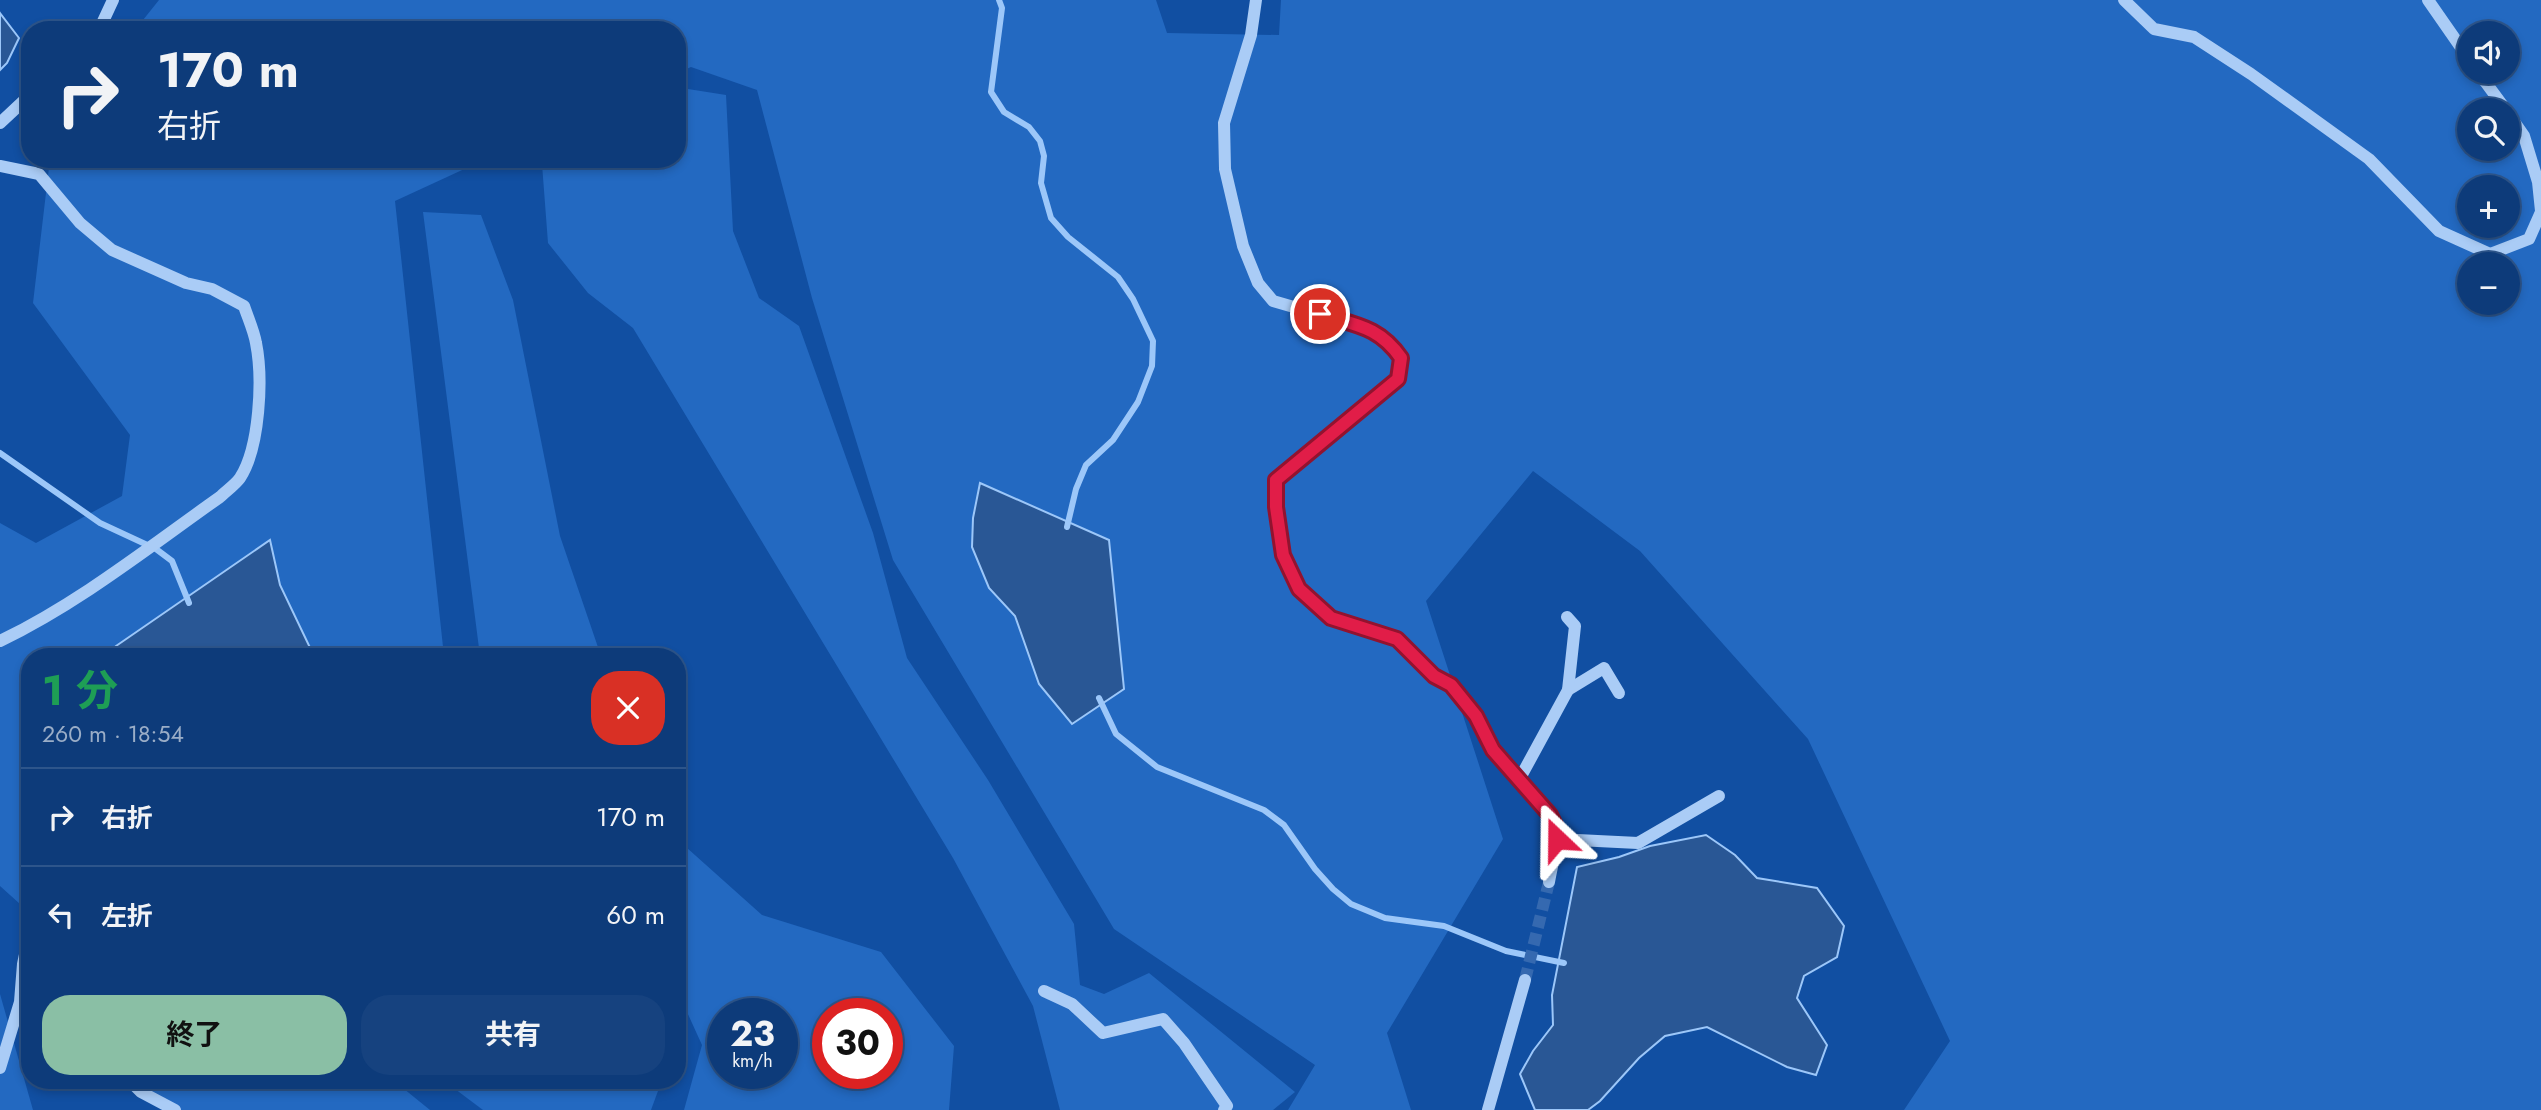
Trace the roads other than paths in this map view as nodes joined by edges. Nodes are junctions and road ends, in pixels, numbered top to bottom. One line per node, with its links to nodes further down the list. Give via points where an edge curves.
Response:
1 (113, 0): 5 (street)
2 (1256, 0): 16 (street, via 1251,35 1224,123 1225,169 1242,246 1258,283 1273,301 1373,330 1390,342 1401,358 1398,379 1276,480 1283,555 1299,589 1331,618 1397,639 1434,676 1451,685 1476,716 1493,750)
3 (2124, 0): 11 (street, via 2154,29 2194,37 2369,159 2439,231 2490,254 2529,239)
4 (2428, 0): 6 (street)
5 (103, 21)
6 (2457, 42)
7 (21, 103): 8 (street)
8 (0, 123)
9 (2520, 130): 11 (street, via 2538,182)
10 (0, 166): 13 (street, via 39,174 80,223 112,250 244,306 257,343 258,378 258,420 240,479 84,592)
11 (2541, 212)
12 (1567, 617): 14 (street, via 1575,625)
13 (0, 641)
14 (1568, 690): 15 (street, via 1604,668); 16 (street)
15 (1619, 692)
16 (1519, 780): 18 (street, via 1550,815)
17 (1719, 796): 18 (street, via 1638,842)
18 (1557, 839): 19 (street)
19 (1549, 882)
20 (1525, 980): 27 (street)
21 (21, 989): 23 (street)
22 (1044, 991): 26 (street, via 1072,1004 1103,1033 1163,1019 1227,1106)
23 (0, 1068)
24 (138, 1089): 25 (street)
25 (175, 1110)
26 (1224, 1110)
27 (1488, 1110)

